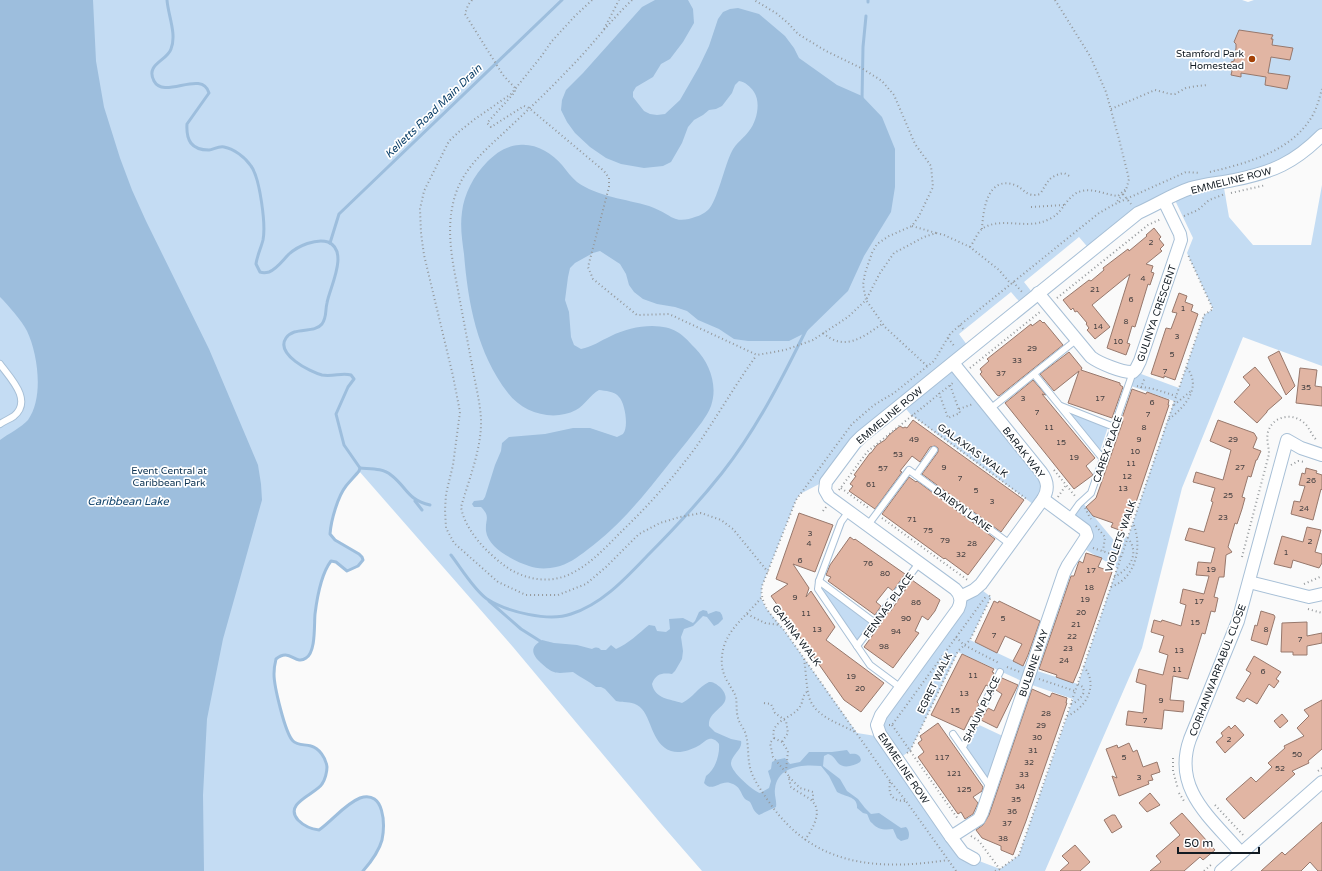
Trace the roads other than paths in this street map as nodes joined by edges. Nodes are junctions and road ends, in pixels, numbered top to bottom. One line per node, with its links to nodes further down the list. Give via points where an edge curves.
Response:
1 (1322, 135): 2 (street, EMMELINE ROW, via 1304,152 1277,168 1192,188)
2 (1164, 201): 3 (street, EMMELINE ROW, via 1138,213); 8 (street, GULINYA CRESCENT, via 1181,240 1140,361)
3 (1038, 293): 4 (street, GULINYA CRESCENT); 5 (street, EMMELINE ROW)
4 (1076, 340): 7 (lane); 8 (street, GULINYA CRESCENT, via 1096,361 1127,372)
5 (953, 363): 10 (street, BARAK WAY); 18 (street, EMMELINE ROW, via 858,440 829,478 825,486 826,493)
6 (0, 364): 11 (lane, via 22,397 19,410)
7 (1034, 374): 9 (lane); 10 (lane)
8 (1131, 378): 12 (lane, CAREX PLACE)
9 (1059, 406): 12 (lane); 15 (lane)
10 (990, 409): 17 (street, BARAK WAY, via 1044,476 1047,488)
11 (0, 424)
12 (1114, 427): 15 (lane, CAREX PLACE)
13 (934, 450): 16 (lane)
14 (1322, 455): 24 (street, CORHANWARRABUL CLOSE, via 1287,440)
15 (1103, 459): 19 (lane, CAREX PLACE, via 1091,493)
16 (916, 475): 20 (lane, via 908,470); 21 (lane, DAIBYN LANE)
17 (1043, 499): 19 (street, BULBINE WAY); 21 (street)
18 (849, 511): 20 (street, EMMELINE ROW); 23 (lane, via 841,522)
19 (1069, 518): 34 (street, BULBINE WAY, via 1085,530 1087,536 1064,573)
20 (868, 525): 22 (street, EMMELINE ROW)
21 (1010, 544): 26 (street, via 981,584)
22 (918, 563): 26 (street, EMMELINE ROW, via 954,589); 27 (lane, FENNAS PLACE)
23 (819, 581): 27 (lane); 28 (lane, FENNAS PLACE, via 818,590)
24 (1249, 582): 25 (street, via 1309,597); 36 (street, CORHANWARRABUL CLOSE, via 1238,621 1188,746 1185,767 1186,780 1191,792)
25 (1322, 594)
26 (960, 597): 30 (street, EMMELINE ROW, via 958,609)
27 (875, 623): 28 (lane, FENNAS PLACE)
28 (857, 646): 30 (lane, FENNAS PLACE, via 872,667)
29 (1000, 672): 32 (lane, SHAUN PLACE)
30 (901, 688): 35 (street, EMMELINE ROW, via 879,718 878,731)
31 (953, 734): 32 (lane, SHAUN PLACE)
32 (963, 747): 34 (lane, SHAUN PLACE)
33 (1322, 782): 36 (street)
34 (990, 787): 35 (street, BULBINE WAY, via 979,819)
35 (951, 837): 37 (street, EMMELINE ROW, via 963,853)
36 (1241, 853): 38 (street)
37 (974, 859)
38 (1221, 871)

